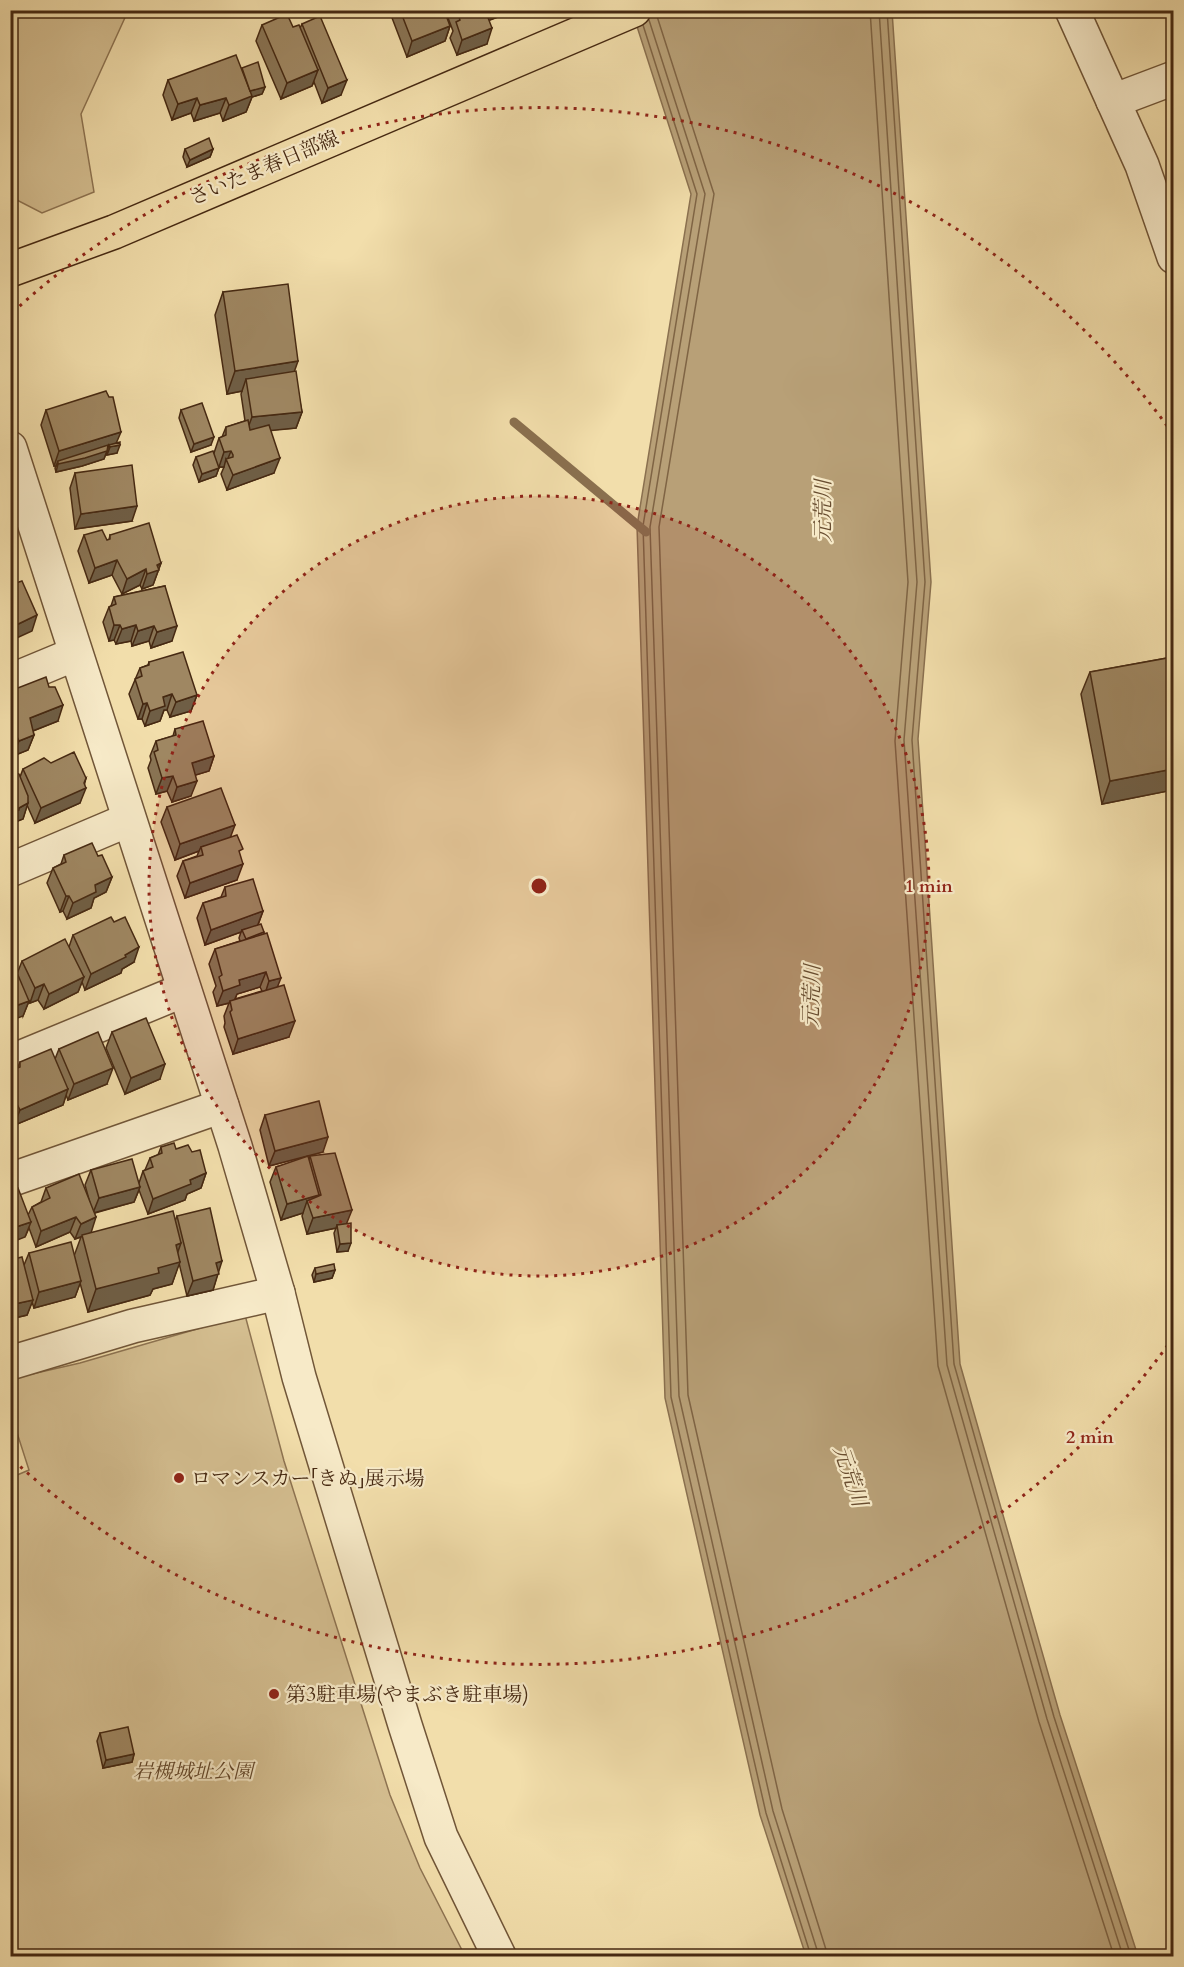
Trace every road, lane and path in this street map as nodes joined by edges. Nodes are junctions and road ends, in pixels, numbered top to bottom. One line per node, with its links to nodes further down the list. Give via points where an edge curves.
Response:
1 (634, 10): 6 (main road, さいたま春日部線, via 114,232)
2 (1072, 10): 4 (street)
3 (1173, 78): 4 (street)
4 (1113, 101): 5 (street, via 1142,165)
5 (1173, 257)
6 (10, 270)
7 (10, 448): 8 (street)
8 (16, 490): 9 (street)
9 (75, 654): 10 (street); 11 (street)
10 (10, 681)
11 (128, 820): 12 (street); 13 (street)
12 (10, 870)
13 (184, 990): 14 (street); 15 (street)
14 (10, 1062)
15 (222, 1106): 16 (street); 17 (street)
16 (10, 1180)
17 (278, 1293): 18 (street, via 133,1326); 19 (street, via 302,1388 438,1826)
18 (10, 1363)
19 (499, 1956)

